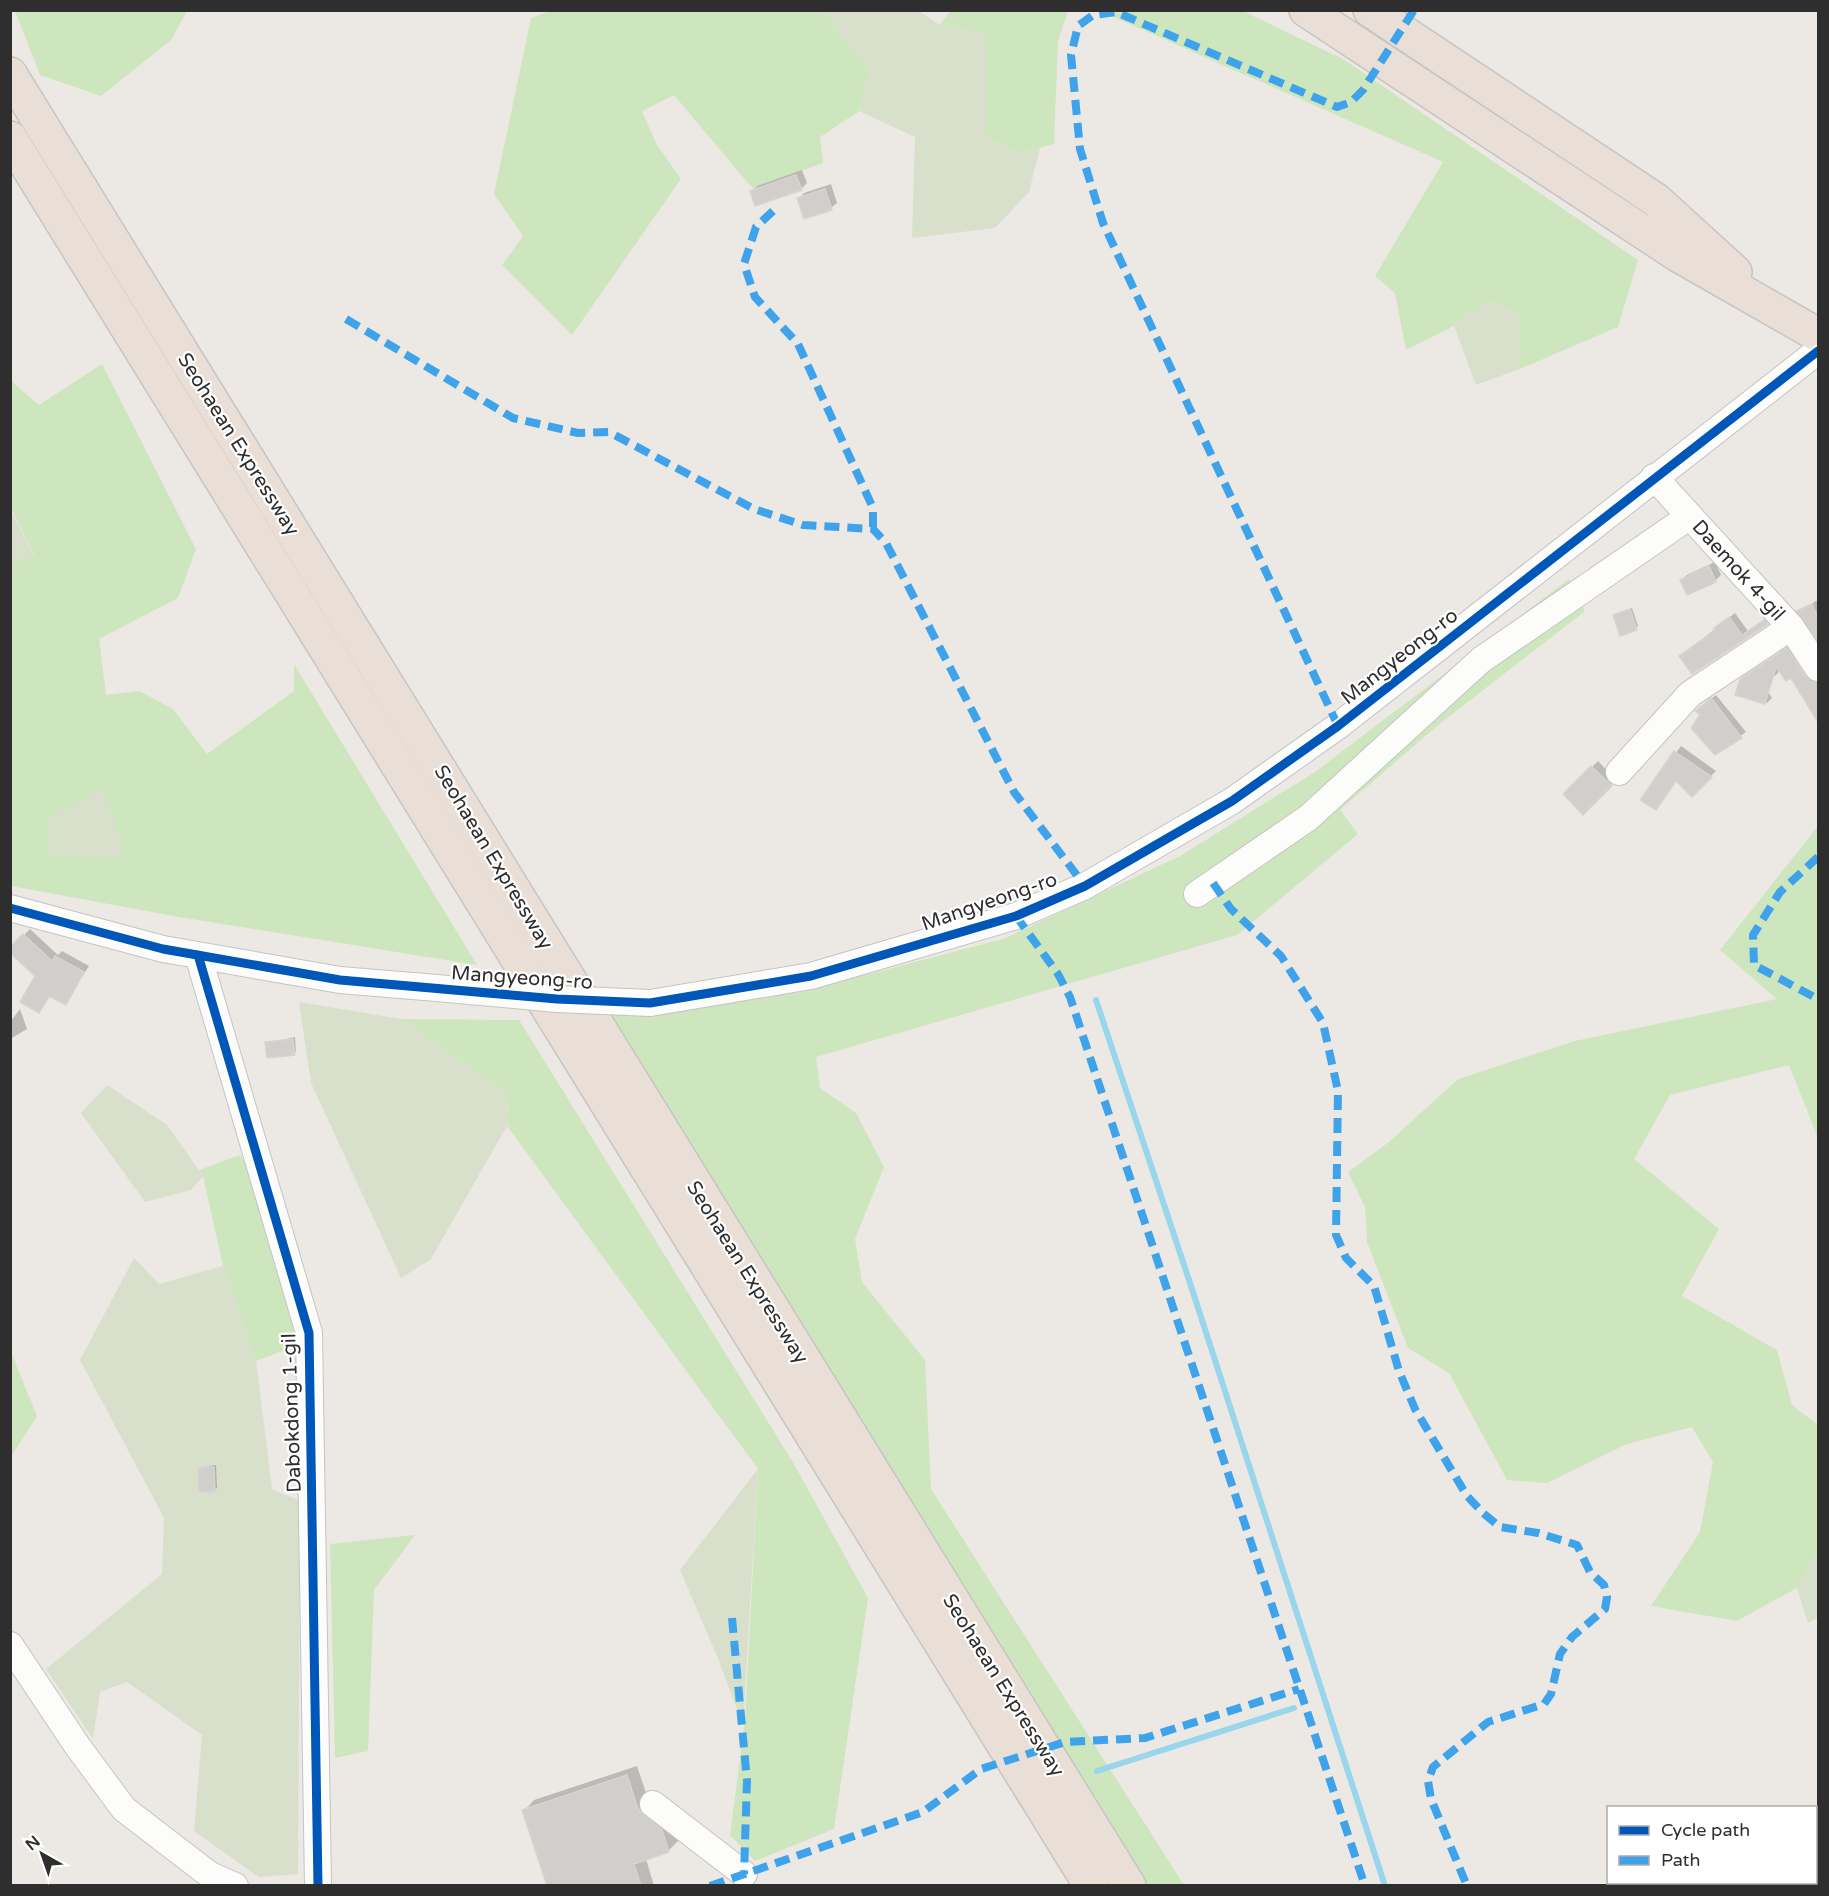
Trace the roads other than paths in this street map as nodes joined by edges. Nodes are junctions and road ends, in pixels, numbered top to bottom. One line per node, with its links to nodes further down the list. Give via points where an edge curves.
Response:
1 (1306, 10): 6 (highway, via 1678,255)
2 (1370, 10): 6 (highway, via 1656,201)
3 (10, 63): 4 (highway, Seohaean Expressway)
4 (19, 87): 23 (highway, Seohaean Expressway)
5 (10, 138): 22 (highway, Seohaean Expressway)
6 (1779, 311): 7 (highway)
7 (1818, 335)
8 (1818, 351): 9 (street, Mangyeong-ro)
9 (1654, 477): 10 (street, Daemok 4-gil); 16 (street, Mangyeong-ro, bridge, via 1338,726 1232,801 1085,886 1016,916 811,976 650,1003 340,980)
10 (1690, 516): 11 (street, Daemok 4-gil); 14 (street, via 1481,660 1308,818)
11 (1791, 627): 12 (street, Daemok 4-gil); 13 (street, via 1690,694)
12 (1818, 668)
13 (1620, 772)
14 (1197, 894)
15 (10, 908): 16 (street, Mangyeong-ro)
16 (198, 955): 21 (street, Dabokdong 1-gil, via 309,1333)
17 (10, 1645): 20 (street, via 124,1809 210,1875)
18 (653, 1804): 19 (street)
19 (744, 1874)
20 (235, 1886)
21 (318, 1886)
22 (1091, 1886)
23 (1129, 1886)

